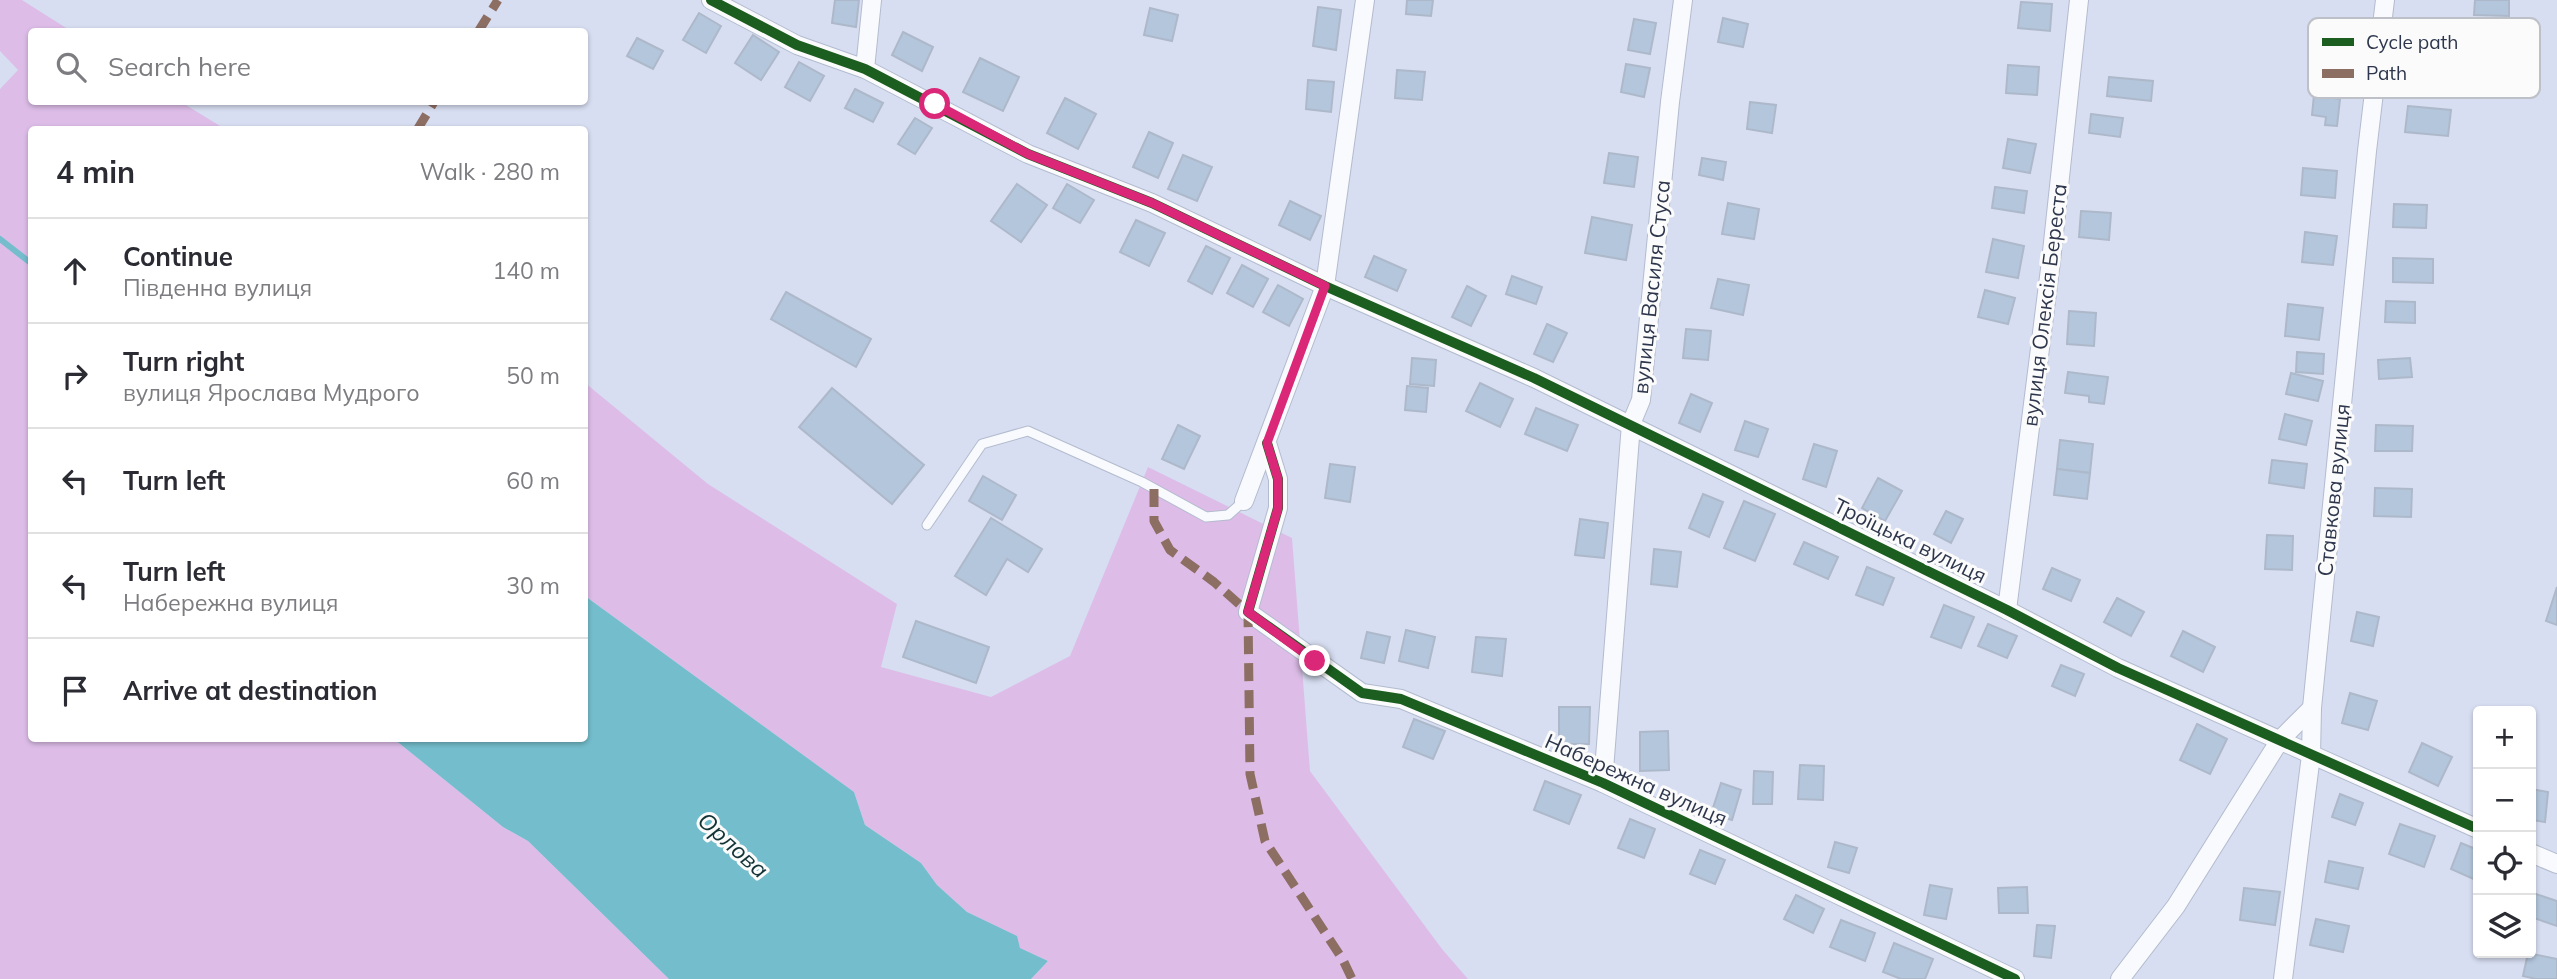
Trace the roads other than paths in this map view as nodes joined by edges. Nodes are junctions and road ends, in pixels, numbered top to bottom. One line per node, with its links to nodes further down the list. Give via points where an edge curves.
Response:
1 (711, 0): 8 (street, Троїцька вулиця, via 797,45)
2 (872, 0): 8 (street)
3 (1365, 0): 10 (street)
4 (1684, 0): 11 (street, вулиця Василя Стуса, via 1641,400)
5 (2079, 0): 15 (street, вулиця Олексія Береста)
6 (2385, 0): 7 (street, Ставкова вулиця)
7 (2383, 18)
8 (865, 69): 10 (street, Троїцька вулиця, via 1028,154 1152,203)
9 (2373, 98): 16 (street, Ставкова вулиця)
10 (1325, 286): 11 (street, Троїцька вулиця); 12 (street)
11 (1631, 424): 15 (street, Троїцька вулиця); 19 (street, вулиця Василя Стуса)
12 (1267, 443): 13 (street); 19 (street, Набережна вулиця, via 1278,479 1278,508 1248,612 1362,693 1401,699)
13 (1244, 501): 14 (lane, via 1228,515 1206,517 1142,482 1028,431 982,444)
14 (927, 524)
15 (2007, 610): 17 (street, Троїцька вулиця, via 2118,668)
16 (2312, 708): 17 (street); 18 (street, Ставкова вулиця)
17 (2280, 740): 18 (street, Троїцька вулиця); 24 (street, via 2176,906)
18 (2311, 755): 20 (street, Троїцька вулиця); 25 (street, Ставкова вулиця)
19 (1602, 783): 23 (street, Набережна вулиця)
20 (2473, 827)
21 (2536, 855): 22 (street)
22 (2557, 864)
23 (2015, 979)
24 (2120, 979)
25 (2283, 979)

